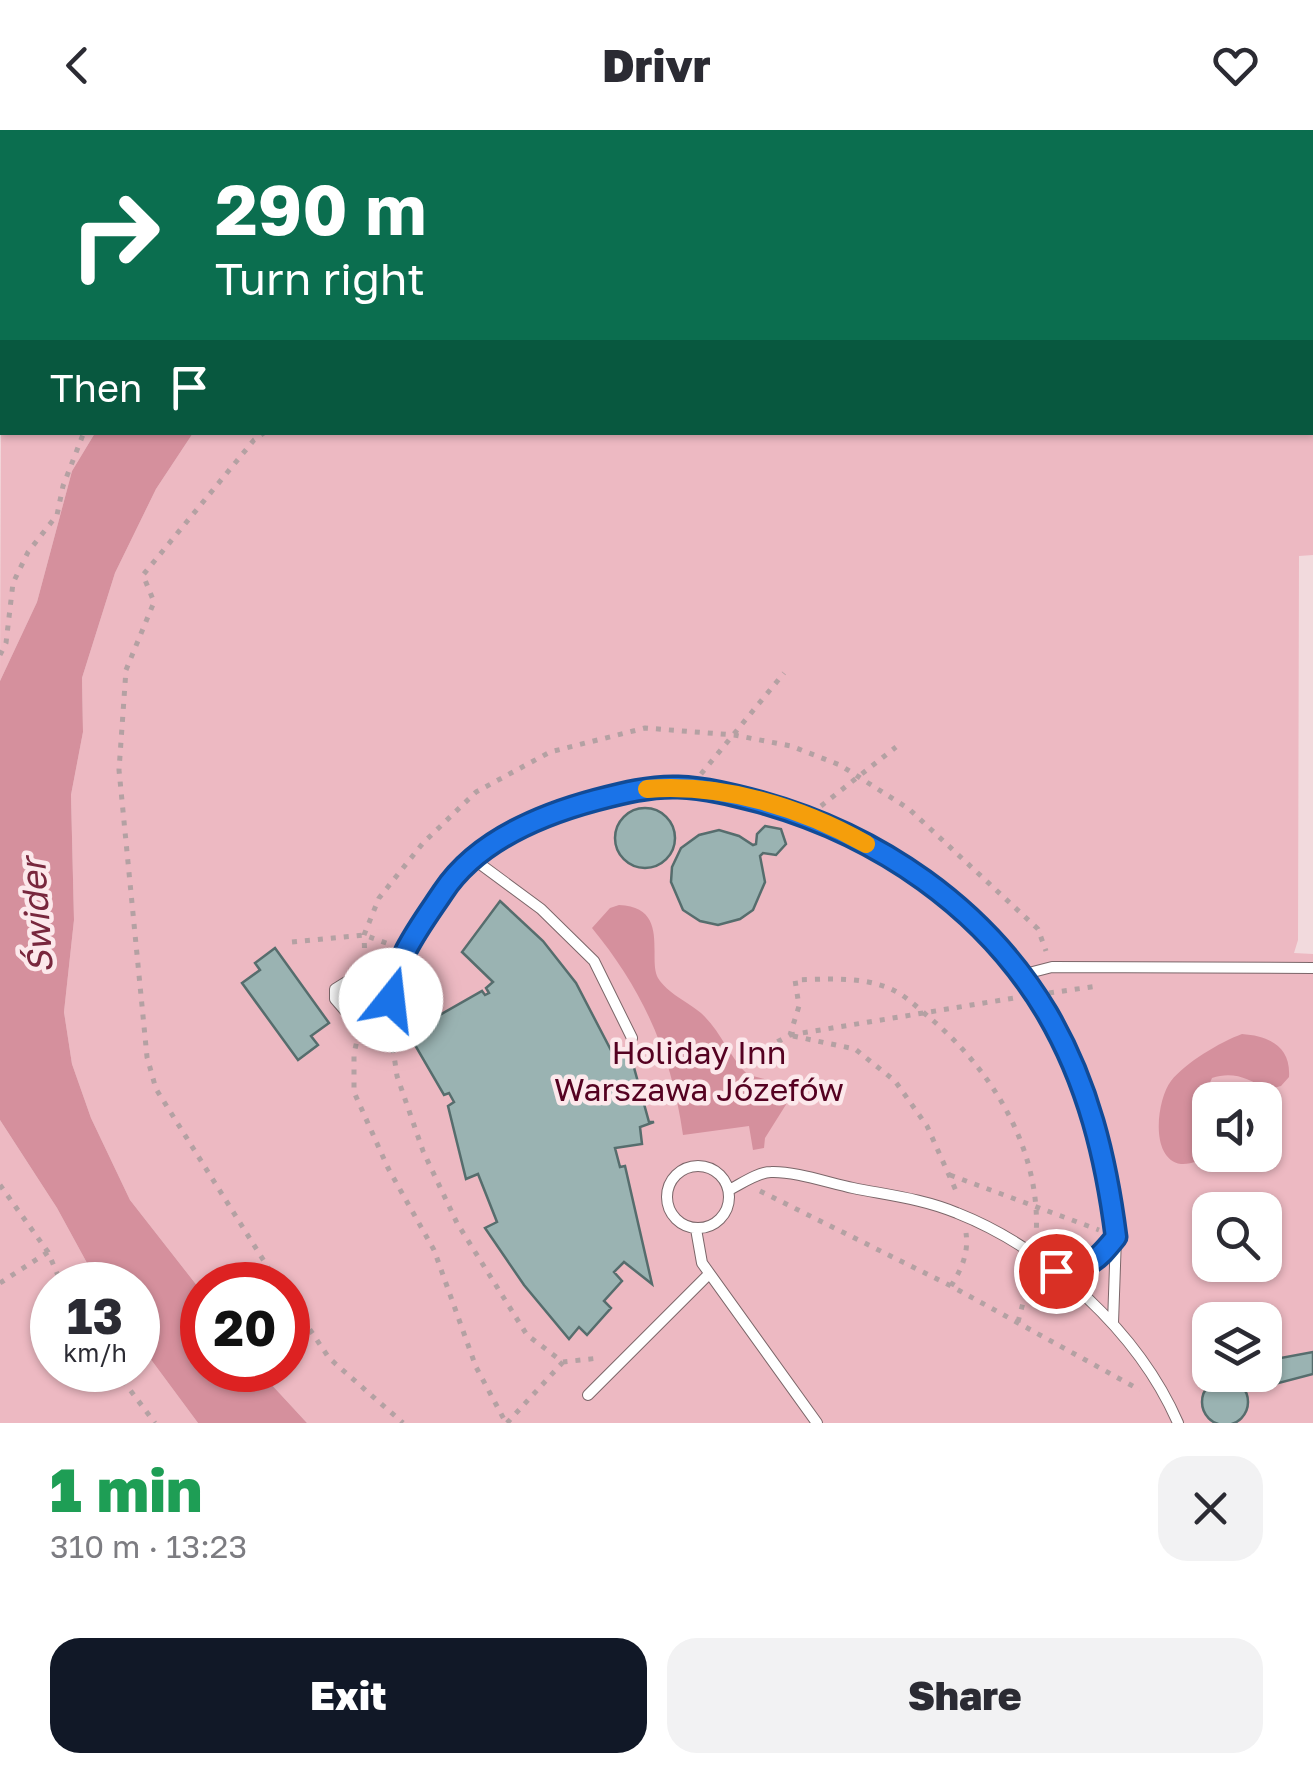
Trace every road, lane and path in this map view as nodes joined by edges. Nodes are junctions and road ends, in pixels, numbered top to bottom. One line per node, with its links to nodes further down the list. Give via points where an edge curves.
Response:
1 (83, 435): 3 (path, via 57,515 13,583)
2 (261, 435): 35 (path, via 143,575 154,602 126,670 119,770 147,1057 156,1089)
3 (0, 654)
4 (784, 673): 5 (path)
5 (734, 735): 7 (path, via 791,746); 8 (path); 11 (path, via 645,728 550,752 476,792 422,844 378,898)
6 (896, 746): 7 (path)
7 (857, 776): 9 (path); 14 (path, via 909,809 1038,930)
8 (690, 788): 9 (lane); 10 (lane, via 632,790 574,806)
9 (807, 817): 16 (lane, via 892,858 946,896)
10 (472, 858): 13 (lane); 22 (lane, via 541,909 594,961)
11 (364, 935): 12 (path); 13 (path); 18 (path)
12 (292, 942)
13 (406, 949): 17 (lane)
14 (1052, 967): 15 (lane); 16 (lane)
15 (1313, 968)
16 (1021, 975): 31 (lane, via 1084,1091 1108,1173)
17 (392, 977): 18 (lane); 20 (lane)
18 (368, 978): 19 (lane, via 351,979 336,990 340,1008)
19 (363, 1017): 20 (lane); 50 (path, via 354,1092 434,1250 476,1367)
20 (390, 1022): 44 (path, via 397,1076 457,1223 528,1335)
21 (790, 1035): 23 (path); 24 (path, via 855,1049 895,1081 928,1126); 28 (path, via 799,1006 795,980 844,979 893,990 946,1032 1000,1098 1023,1148)
22 (632, 1038)
23 (766, 1048)
24 (949, 1174): 28 (path); 29 (path)
25 (742, 1183): 27 (lane); 29 (lane, via 769,1172 920,1201); 39 (path)
26 (0, 1184): 32 (path)
27 (729, 1190): 30 (lane, via 722,1218); 30 (lane, via 724,1176 710,1167 680,1171 666,1198 670,1213)
28 (1036, 1206): 31 (path); 33 (path)
29 (963, 1216): 33 (lane); 39 (path, via 968,1243)
30 (696, 1229): 37 (lane)
31 (1116, 1237): 36 (lane, via 1098,1260); 41 (lane)
32 (48, 1252): 34 (path); 38 (path)
33 (1032, 1256): 36 (lane); 40 (path)
34 (52, 1262)
35 (265, 1262)
36 (1056, 1271): 41 (lane)
37 (710, 1274): 43 (lane); 51 (lane)
38 (0, 1283)
39 (951, 1286): 40 (path)
40 (1018, 1322): 47 (path)
41 (1112, 1323): 47 (lane)
42 (310, 1330): 49 (path, via 329,1358)
43 (638, 1348): 44 (path); 46 (lane)
44 (564, 1362): 50 (path)
45 (132, 1392): 48 (path)
46 (588, 1395)
47 (1169, 1405): 52 (lane)
48 (155, 1423)
49 (403, 1423)
50 (507, 1423)
51 (817, 1423)
52 (1178, 1423)

